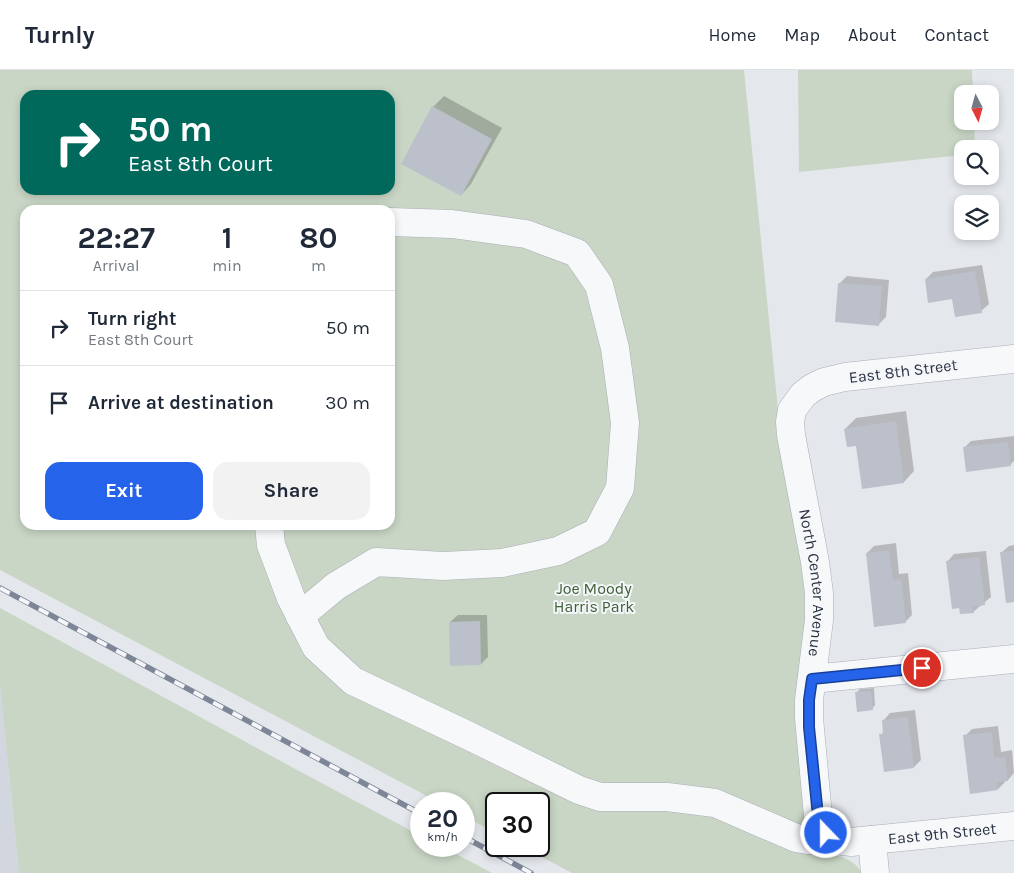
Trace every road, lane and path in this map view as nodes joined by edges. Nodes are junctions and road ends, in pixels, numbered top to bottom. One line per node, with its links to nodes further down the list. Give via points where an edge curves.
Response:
1 (395, 222): 5 (street, via 452,224 526,234 577,253 599,285 616,348 625,423 620,488 597,532 558,551 502,563 443,566 376,562 336,586)
2 (1014, 359): 3 (street, East 8th Street, via 846,377 818,384)
3 (798, 400): 7 (street, North Center Avenue, via 791,415 792,435 820,594)
4 (270, 530): 5 (street, via 272,545)
5 (300, 616): 9 (street, via 316,647 353,681 579,790 600,797 666,797 715,803 796,838)
6 (1014, 660): 7 (street)
7 (812, 679): 9 (street, North Center Avenue, via 809,727 818,816 823,829)
8 (1014, 826): 10 (street, East 9th Street)
9 (834, 839): 10 (street, via 851,842)
10 (872, 840): 11 (street)
11 (875, 873)

